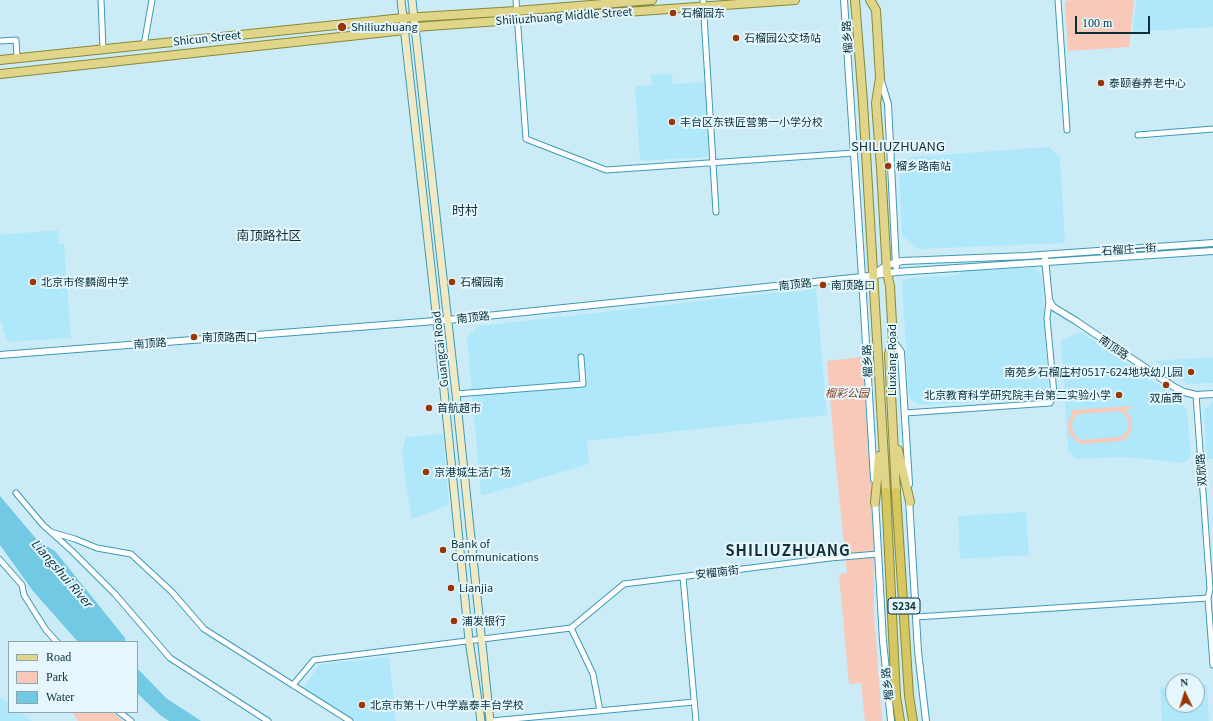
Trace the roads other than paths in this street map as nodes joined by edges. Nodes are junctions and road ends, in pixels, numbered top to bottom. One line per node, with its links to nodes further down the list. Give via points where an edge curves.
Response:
1 (101, 0): 21 (street)
2 (152, 0): 20 (street)
3 (402, 0): 15 (main road, Guangcai Road)
4 (412, 0): 14 (main road, Guangcai Road)
5 (516, 0): 13 (street)
6 (652, 0): 13 (main road, Shiliuzhuang Middle Street)
7 (795, 0): 12 (main road, Shiliuzhuang Middle Street)
8 (844, 0): 29 (street, 榴乡路)
9 (855, 0): 39 (main road, Liuxiang Road)
10 (870, 0): 25 (main road, Liuxiang Road, via 876,10)
11 (1058, 0): 27 (street)
12 (704, 3): 16 (main road, Shiliuzhuang Middle Street); 30 (street)
13 (516, 11): 14 (main road, Shiliuzhuang Middle Street); 16 (street)
14 (414, 17): 15 (main road, Shicun Street); 17 (main road, Guangcai Road)
15 (403, 18): 18 (main road, Guangcai Road); 20 (main road, Shicun Street)
16 (517, 20): 17 (main road, Shiliuzhuang Middle Street); 30 (street, via 526,139 606,170)
17 (415, 27): 18 (main road, Shiliuzhuang Middle Street); 42 (main road, Guangcai Road)
18 (405, 30): 24 (main road, Shicun Street); 43 (main road, Guangcai Road)
19 (0, 41): 22 (street, via 16,40)
20 (144, 45): 21 (main road, Shicun Street)
21 (103, 49): 22 (main road, Shicun Street)
22 (17, 58): 23 (main road, Shicun Street)
23 (0, 60)
24 (0, 74)
25 (880, 78): 36 (street, via 888,104); 37 (main road, Liuxiang Road, via 876,103)
26 (1213, 129): 28 (street)
27 (1067, 130)
28 (1138, 135)
29 (854, 153): 30 (street); 40 (street, 榴乡路)
30 (713, 163): 31 (street)
31 (716, 212)
32 (1213, 243): 34 (street, 石榴庄一街)
33 (1213, 251): 35 (street, 石榴庄一街)
34 (1045, 255): 35 (street); 36 (street, 南顶路)
35 (1046, 262): 38 (street, 南顶路); 41 (street)
36 (896, 263): 37 (street, 南顶路); 38 (street)
37 (887, 269): 38 (street, 南顶路); 39 (street, 南顶路); 44 (main road, Liuxiang Road)
38 (896, 272)
39 (873, 274): 40 (street, 南顶路); 52 (main road, Liuxiang Road)
40 (862, 277): 42 (street, 南顶路); 57 (street, 榴乡路)
41 (1049, 302): 49 (street, 南顶路, via 1174,387); 50 (street, via 1054,394 1050,403)
42 (448, 320): 43 (street, 南顶路); 47 (main road, Guangcai Road)
43 (437, 321): 45 (street, 南顶路); 66 (main road, Guangcai Road)
44 (893, 341): 50 (street, via 901,352); 51 (main road, Liuxiang Road, via 890,354)
45 (0, 355)
46 (581, 357): 47 (street, via 583,384)
47 (456, 394): 65 (main road, Guangcai Road)
48 (1213, 394): 49 (street)
49 (1196, 395): 62 (street, 双欣路, via 1210,589)
50 (905, 413): 56 (street)
51 (893, 427): 54 (main road, Liuxiang Road); 56 (main road)
52 (882, 429): 53 (main road, Liuxiang Road); 57 (main road)
53 (886, 492): 80 (highway, Liuxiang Road / S234, via 896,696)
54 (896, 492): 81 (highway, Liuxiang Road / S234, via 909,696)
55 (16, 493): 58 (street)
56 (910, 502): 63 (street)
57 (875, 503): 59 (street, 榴乡路)
58 (51, 532): 69 (street, via 97,548 131,554 172,592 204,628); 74 (street, via 115,594 170,658)
59 (878, 554): 61 (street, 安榴南街); 79 (street, 榴乡路)
60 (0, 560): 67 (street, via 22,585 24,595)
61 (683, 577): 64 (street, 安榴南街, via 624,584); 70 (street)
62 (1208, 598): 63 (street); 68 (street, 双欣路)
63 (916, 617): 82 (street)
64 (571, 628): 65 (street); 71 (street, via 593,674)
65 (481, 639): 66 (street); 77 (main road, Guangcai Road)
66 (469, 640): 69 (street, via 314,660); 76 (main road, Guangcai Road)
67 (55, 641)
68 (1213, 665)
69 (293, 685): 75 (street)
70 (694, 702): 71 (street); 78 (street)
71 (600, 711): 77 (street)
72 (120, 713): 73 (street)
73 (131, 721)
74 (268, 721)
75 (350, 721)
76 (481, 721)
77 (490, 721)
78 (696, 721)
79 (891, 721)
80 (900, 721)
81 (913, 721)
82 (926, 721)

